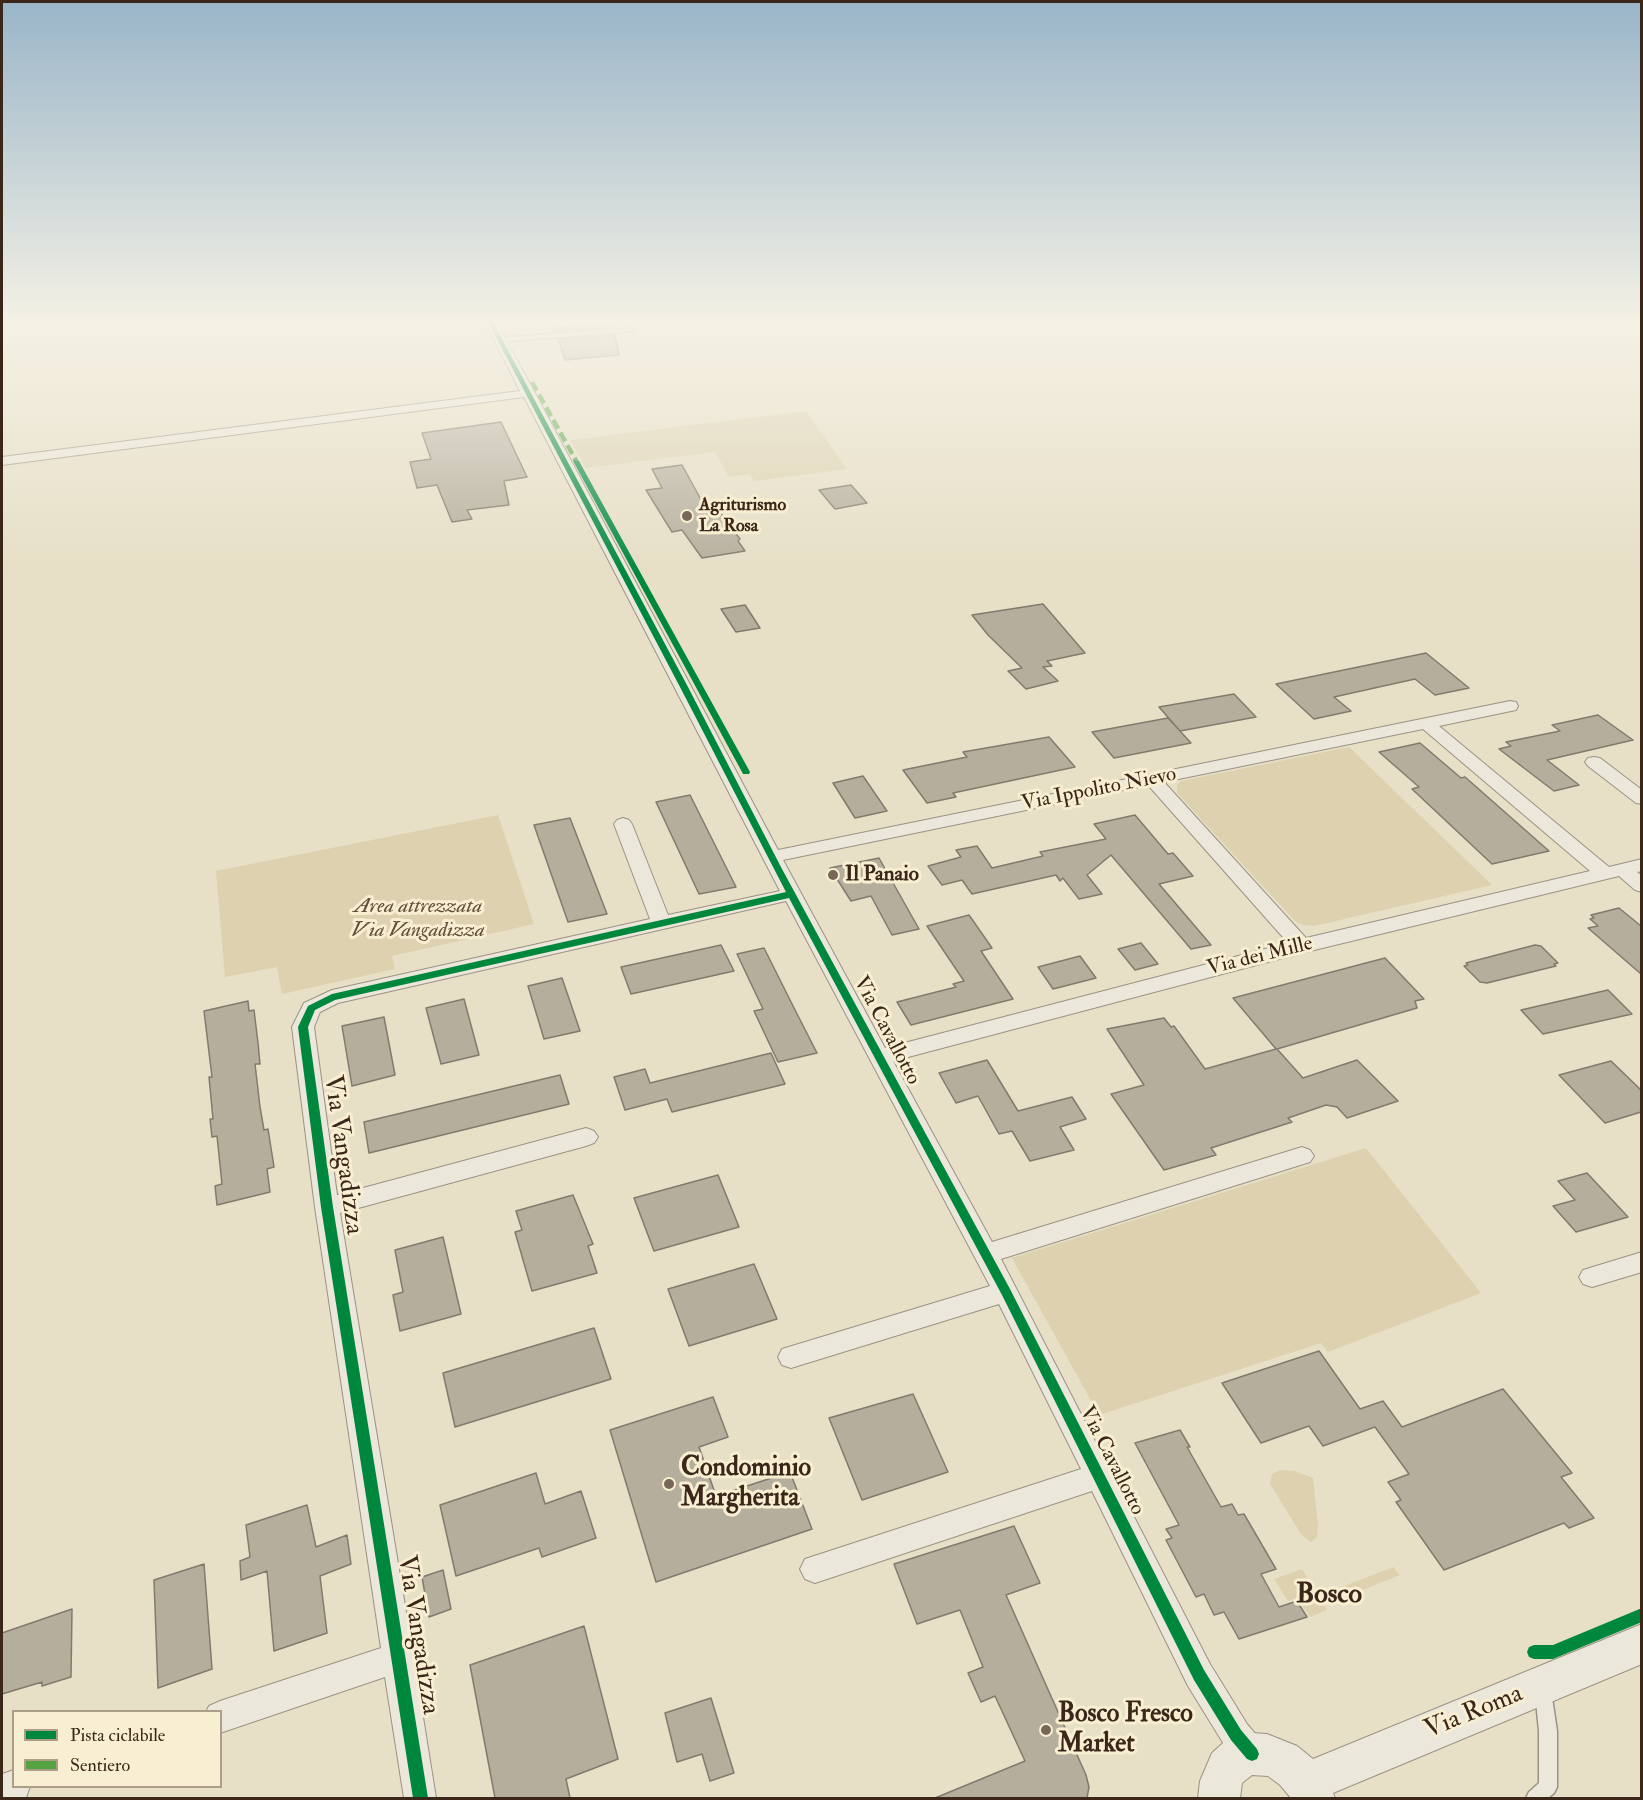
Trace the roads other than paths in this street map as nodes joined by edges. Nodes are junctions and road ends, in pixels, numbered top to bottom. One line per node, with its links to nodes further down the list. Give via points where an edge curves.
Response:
1 (429, 406): 3 (street)
2 (537, 406): 10 (street, Via Cavallotto)
3 (2, 461)
4 (1510, 706): 5 (street, Via Ippolito Nievo)
5 (1426, 723): 7 (street, Via Ippolito Nievo); 11 (street)
6 (1594, 762): 8 (street)
7 (1152, 779): 10 (street, Via Ippolito Nievo); 15 (street)
8 (1641, 800)
9 (623, 824): 14 (street)
10 (772, 857): 13 (street, Via Cavallotto)
11 (1623, 869): 12 (street); 15 (street, Via dei Mille)
12 (1641, 886)
13 (792, 894): 14 (street, Via Vangadizza); 16 (street, Via Cavallotto)
14 (661, 923): 19 (street, Via Vangadizza, via 332,997 311,1008 303,1027)
15 (1302, 946): 16 (street, Via dei Mille)
16 (880, 1057): 20 (street, Via Cavallotto)
17 (586, 1137): 19 (street, Via Vangadizza)
18 (1302, 1156): 20 (street)
19 (327, 1207): 28 (street, Via Vangadizza)
20 (985, 1254): 23 (street, Via Cavallotto)
21 (1641, 1262): 22 (street)
22 (1592, 1277)
23 (1006, 1292): 24 (street); 25 (street, Via Cavallotto)
24 (791, 1357)
25 (1097, 1477): 26 (street); 31 (street, Via Cavallotto, via 1199,1675)
26 (815, 1569)
27 (1641, 1644): 29 (street, Via Roma)
28 (400, 1657): 30 (street, Via Vangadizza); 33 (street, Via Vangadizza)
29 (1542, 1685): 32 (street, Via Roma); 35 (lane, via 1548,1731 1548,1787)
30 (222, 1716)
31 (1252, 1754): 32 (street, Via Roma, via 1282,1761 1295,1770); 34 (street, via 1238,1758 1227,1768)
32 (1310, 1791)
33 (420, 1798)
34 (1219, 1798)
35 (1535, 1798)

